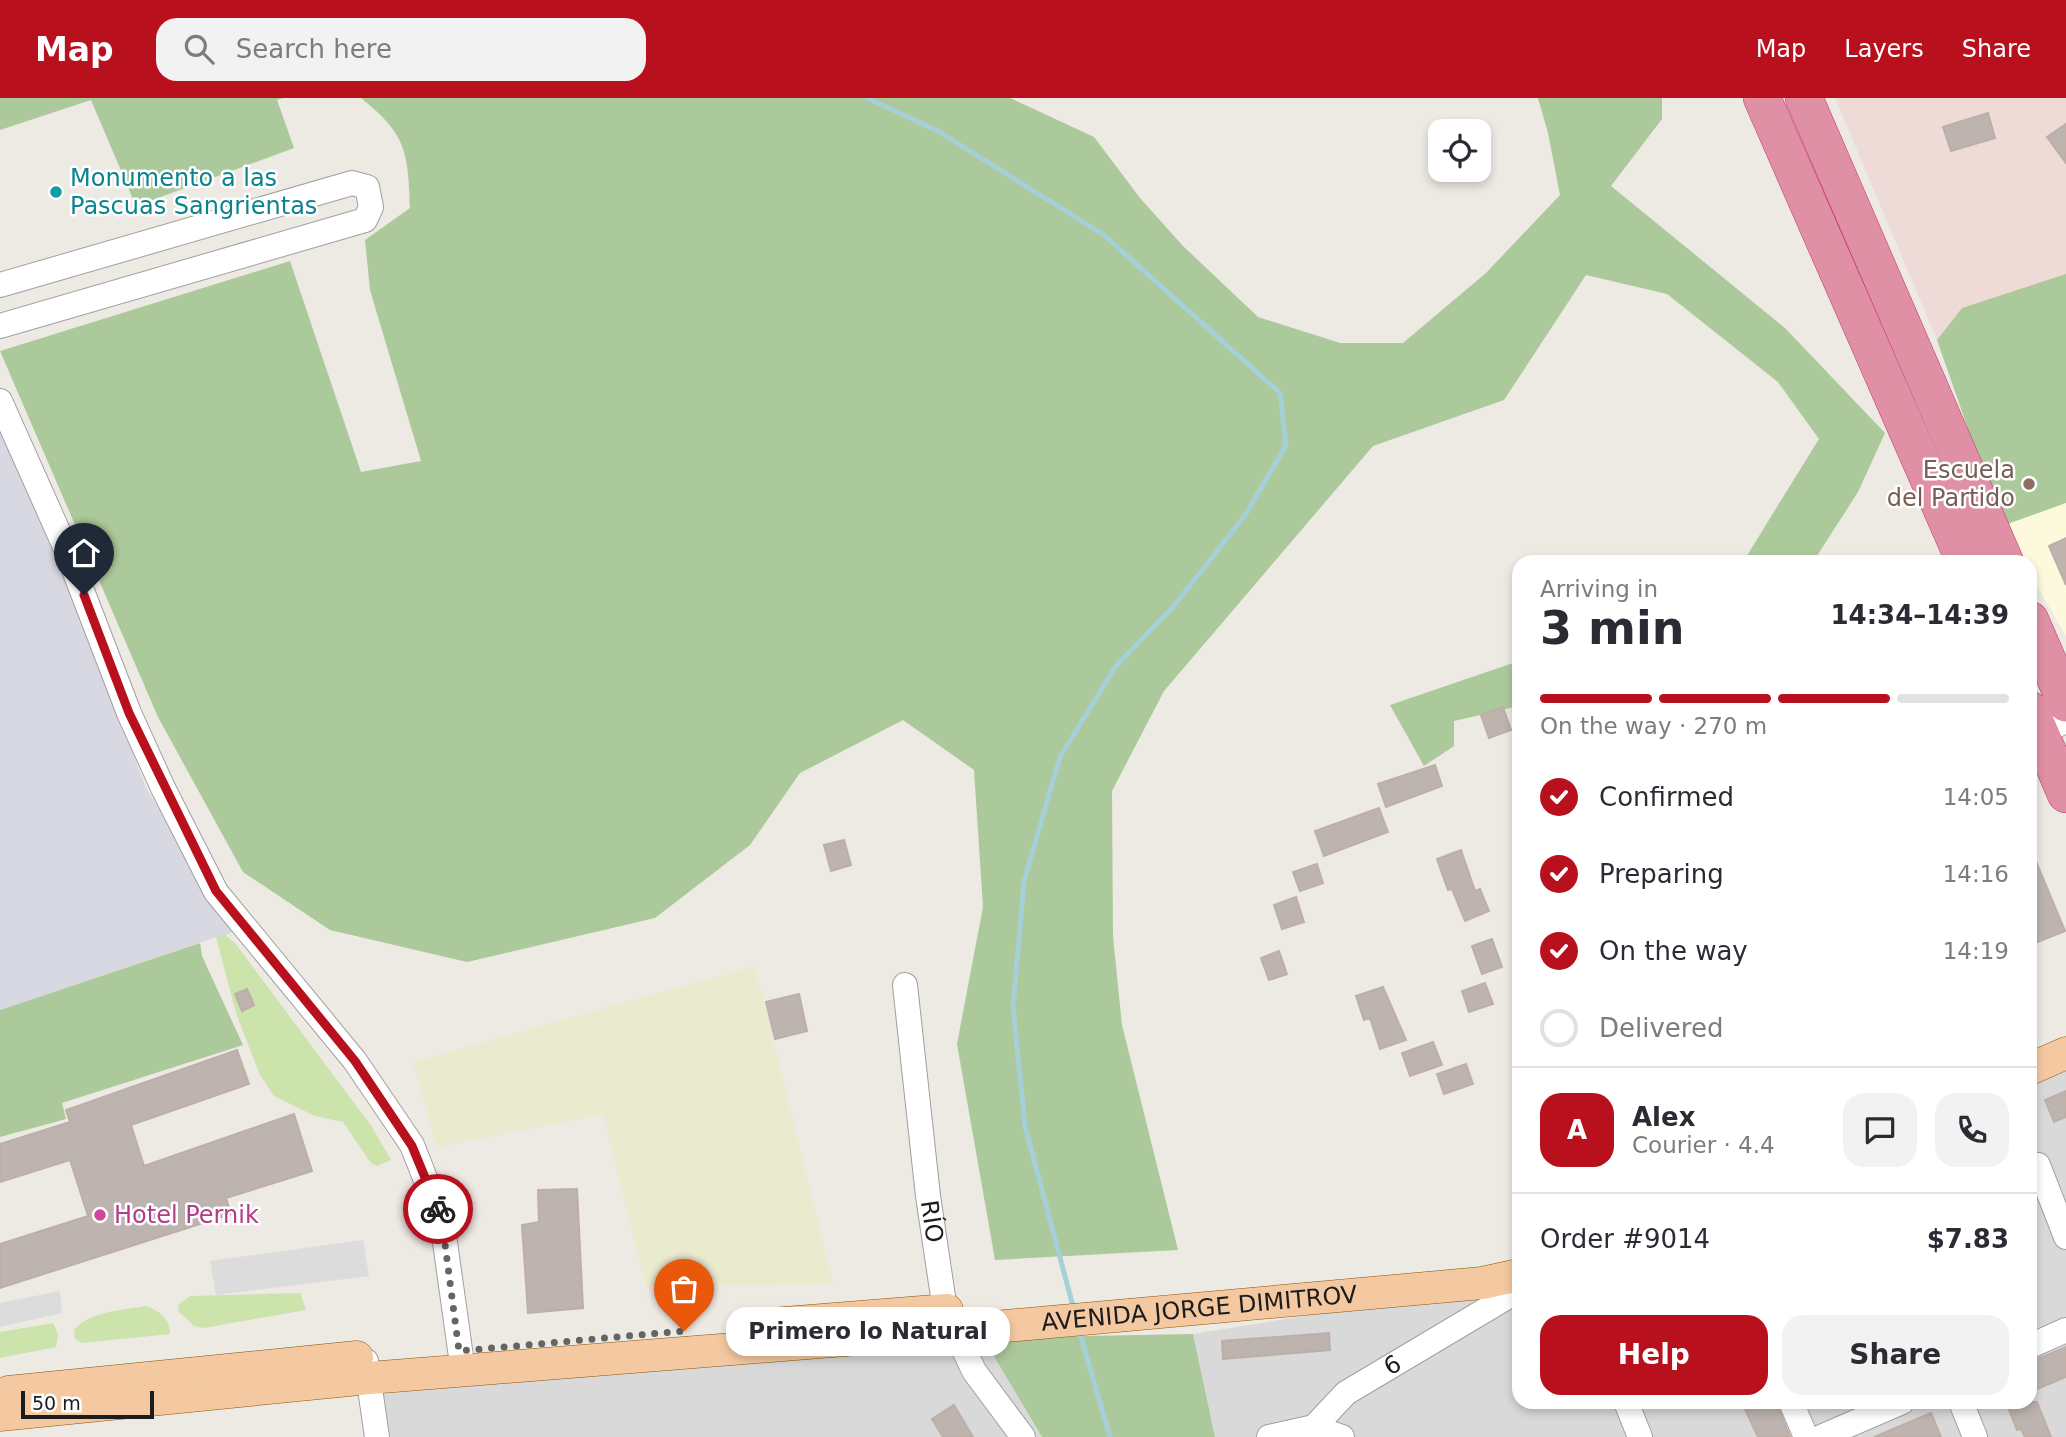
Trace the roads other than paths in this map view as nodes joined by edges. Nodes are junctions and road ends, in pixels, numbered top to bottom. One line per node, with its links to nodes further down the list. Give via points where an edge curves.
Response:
1 (1762, 98): 6 (highway)
2 (1804, 98): 7 (highway)
3 (0, 285): 4 (street, via 352,183 367,187 371,206 365,220)
4 (0, 326)
5 (0, 401): 26 (street, via 66,549 129,713 216,891 355,1061 412,1146 442,1221)
6 (1962, 555)
7 (2002, 555)
8 (2037, 636): 9 (highway)
9 (2066, 703)
10 (2045, 721): 11 (highway)
11 (2066, 794)
12 (905, 985): 23 (street, RÍO, via 928,1196)
13 (2066, 1030): 14 (main road)
14 (2037, 1043)
15 (2066, 1053): 16 (main road)
16 (2037, 1066)
17 (2038, 1164): 18 (street)
18 (2066, 1237)
19 (1512, 1256): 22 (main road, AVENIDA JORGE DIMITROV)
20 (1512, 1277): 22 (main road, AVENIDA JORGE DIMITROV, via 1482,1283)
21 (1512, 1294): 34 (street, 6, via 1346,1393)
22 (1116, 1305): 23 (main road, AVENIDA JORGE DIMITROV)
23 (949, 1320): 26 (main road, AVENIDA JORGE DIMITROV); 36 (street, RÍO, via 974,1371)
24 (2066, 1330): 25 (street)
25 (2037, 1343)
26 (461, 1361): 27 (main road, AVENIDA JORGE DIMITROV)
27 (367, 1368): 28 (main road, AVENIDA JORGE DIMITROV); 33 (main road, AVENIDA JORGE DIMITROV); 35 (street)
28 (0, 1393)
29 (1629, 1409): 39 (street)
30 (1794, 1409): 40 (street)
31 (1886, 1409): 41 (street)
32 (1964, 1409): 42 (street)
33 (0, 1415)
34 (1314, 1426): 37 (street); 38 (street)
35 (377, 1437)
36 (1023, 1437)
37 (1269, 1437)
38 (1342, 1437)
39 (1640, 1437)
40 (1806, 1437)
41 (1821, 1437)
42 (1975, 1437)

